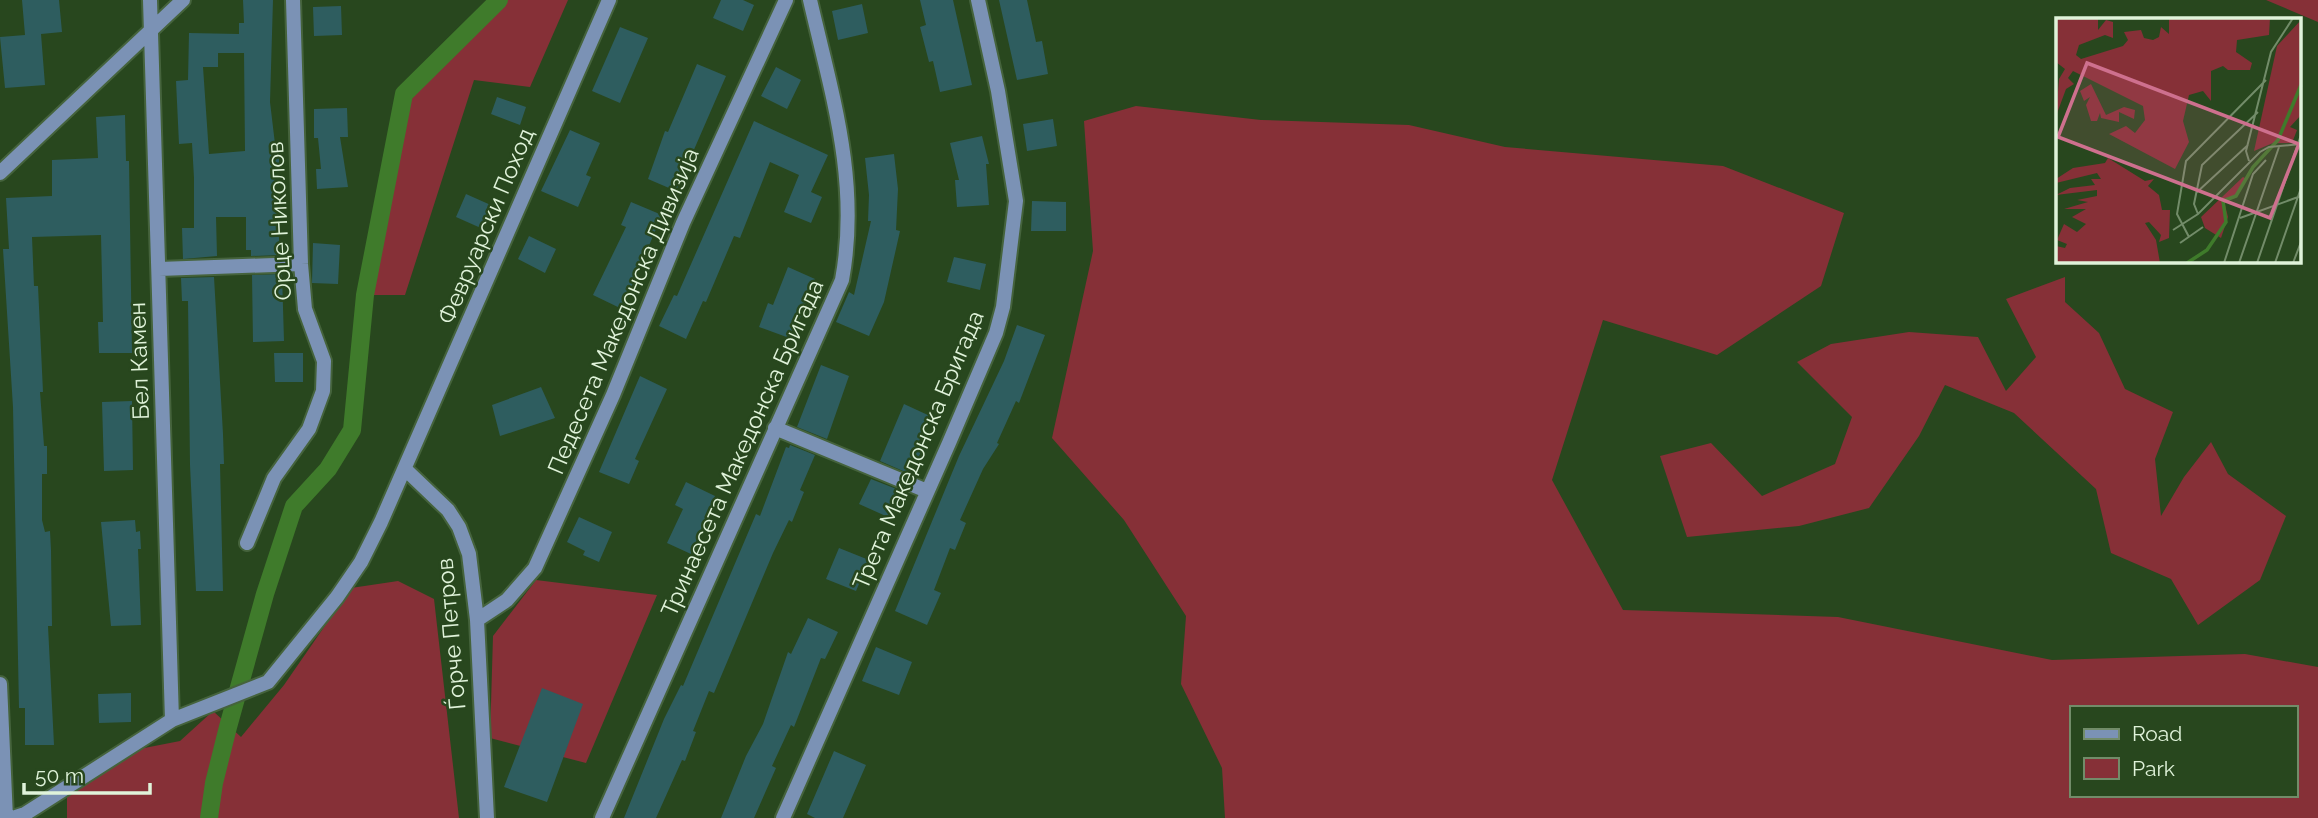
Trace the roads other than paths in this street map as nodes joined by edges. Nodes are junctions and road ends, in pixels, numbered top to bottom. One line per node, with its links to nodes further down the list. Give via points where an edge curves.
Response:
1 (150, 0): 8 (street, Бел Камен)
2 (183, 0): 8 (street)
3 (293, 0): 10 (street, Орце Николов)
4 (609, 0): 13 (street, Февруарски Поход)
5 (786, 0): 16 (street, Педесета Македонска Дивизија, via 683,222 613,395 535,568 507,600)
6 (810, 0): 12 (street, Тринаесета Македонска Бригада, via 845,149 850,230 842,281)
7 (978, 0): 14 (street, Трета Македонска Бригада, via 1009,150 1016,201 1013,239 996,333)
8 (151, 32): 9 (street); 11 (street, Бел Камен)
9 (0, 173)
10 (301, 264): 11 (street); 15 (street, Орце Николов, via 305,309 324,360 323,391 309,429 274,478)
11 (159, 269): 18 (street, Бел Камен)
12 (775, 428): 14 (street); 22 (street, Тринаесета Македонска Бригада)
13 (405, 469): 16 (street, Ѓорче Петров, via 434,494 459,527 469,554); 18 (street, Февруарски Поход, via 361,562 268,682)
14 (927, 491): 23 (street, Трета Македонска Бригада)
15 (247, 543)
16 (477, 620): 21 (street, Ѓорче Петров)
17 (0, 684): 19 (street)
18 (172, 720): 20 (street)
19 (6, 818)
20 (13, 818)
21 (487, 818)
22 (602, 818)
23 (783, 818)

